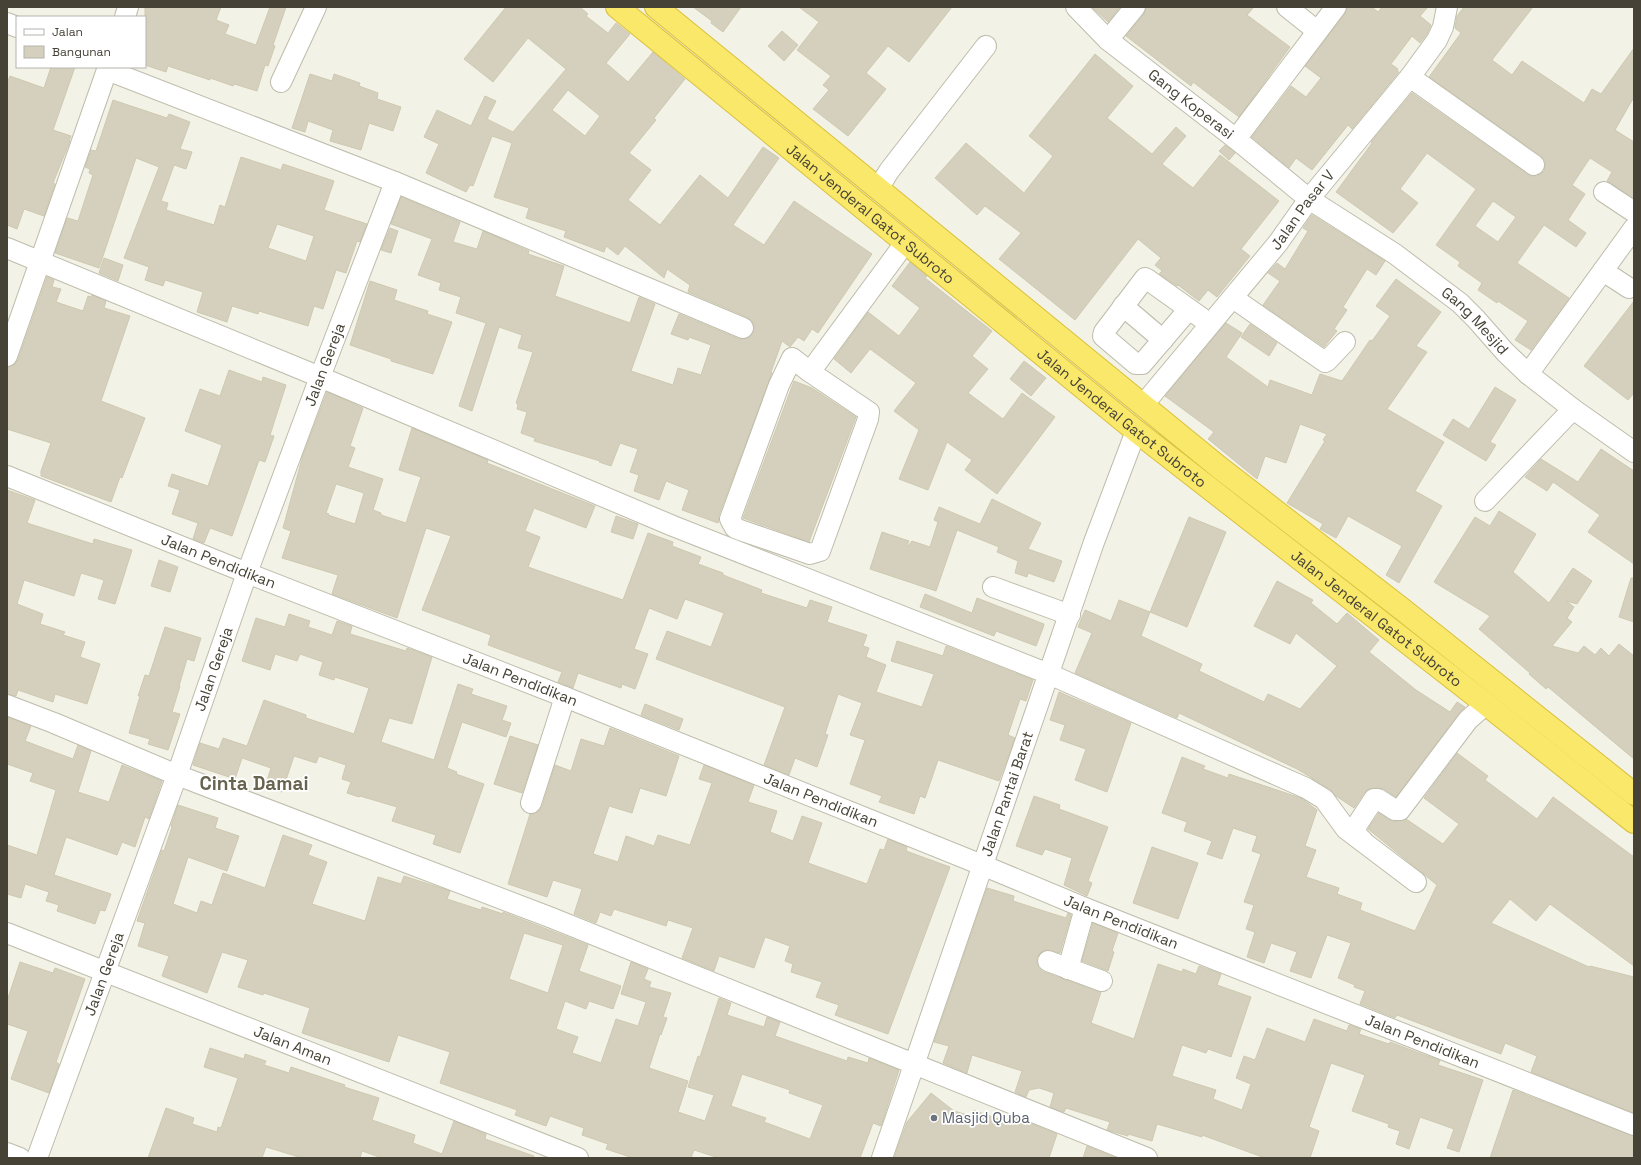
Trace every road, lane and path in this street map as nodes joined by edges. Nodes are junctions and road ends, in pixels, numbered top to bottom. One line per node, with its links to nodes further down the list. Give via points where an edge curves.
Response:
1 (316, 7): 14 (street)
2 (617, 7): 16 (highway, Jalan Jenderal Gatot Subroto)
3 (656, 7): 15 (highway, Jalan Jenderal Gatot Subroto)
4 (1076, 7): 10 (street, Gang Koperasi)
5 (1135, 7): 10 (street)
6 (1287, 7): 9 (street)
7 (1336, 7): 9 (street)
8 (1447, 7): 13 (street, Jalan Pasar V, via 1437,40)
9 (1317, 31): 17 (street)
10 (1108, 40): 17 (street, Gang Koperasi)
11 (986, 46): 20 (street)
12 (108, 68): 19 (street); 27 (street)
13 (1410, 77): 18 (street); 22 (street, Jalan Pasar V)
14 (281, 82)
15 (778, 106): 16 (highway); 20 (highway, Jalan Jenderal Gatot Subroto)
16 (761, 126): 25 (highway, Jalan Jenderal Gatot Subroto)
17 (1236, 139): 22 (street, Gang Koperasi)
18 (1534, 165)
19 (395, 182): 34 (street); 40 (street, Jalan Gereja)
20 (878, 189): 41 (highway, Jalan Jenderal Gatot Subroto)
21 (1604, 192): 23 (street)
22 (1309, 199): 30 (street, Jalan Pasar V, via 1278,243); 39 (street, Gang Mesjid, via 1396,254 1460,304)
23 (1634, 212)
24 (1634, 228): 28 (street)
25 (905, 243): 38 (street); 43 (highway, Jalan Jenderal Gatot Subroto)
26 (7, 248): 27 (street)
27 (40, 261): 37 (street); 40 (street)
28 (1603, 271): 29 (street); 39 (street)
29 (1630, 288)
30 (1233, 298): 33 (street, Jalan Pasar V); 36 (street, via 1324,362 1327,362)
31 (1123, 306): 32 (street, via 1145,278); 35 (street); 35 (street, via 1103,336 1140,365)
32 (1189, 309): 33 (street); 35 (street)
33 (1210, 324): 41 (street, Jalan Pasar V)
34 (743, 328)
35 (1163, 340)
36 (1345, 342)
37 (7, 356)
38 (810, 372): 38 (street, via 792,358 779,385 730,519 735,528 810,554 820,551 870,416 866,408)
39 (1528, 374): 42 (street, Gang Mesjid)
40 (320, 377): 49 (street, Jalan Gereja); 52 (street, via 673,526)
41 (1143, 405): 45 (highway, Jalan Jenderal Gatot Subroto)
42 (1573, 409): 44 (street, Gang Mesjid); 48 (street)
43 (1136, 431): 47 (highway, Jalan Jenderal Gatot Subroto); 51 (street, Jalan Pantai Barat, via 1094,542)
44 (1632, 447)
45 (1220, 468): 47 (highway); 57 (highway, Jalan Jenderal Gatot Subroto)
46 (7, 476): 49 (street, Jalan Pendidikan)
47 (1206, 486): 54 (highway, Jalan Jenderal Gatot Subroto)
48 (1485, 501)
49 (247, 573): 53 (street, Jalan Pendidikan); 56 (street, Jalan Gereja)
50 (993, 586): 51 (street)
51 (1070, 615): 52 (street, Jalan Pantai Barat)
52 (1049, 674): 60 (street, via 1306,788 1324,799 1346,828); 61 (street, Jalan Pantai Barat)
53 (565, 697): 58 (street); 61 (street, Jalan Pendidikan)
54 (1486, 704): 59 (highway, Jalan Jenderal Gatot Subroto); 60 (street, via 1468,720 1400,810 1374,799 1353,831)
55 (7, 705): 56 (street)
56 (177, 775): 67 (street, Jalan Gereja); 69 (street, via 552,918)
57 (1634, 794)
58 (531, 803)
59 (1634, 822)
60 (1374, 850): 62 (street)
61 (982, 865): 63 (street, Jalan Pendidikan); 69 (street, Jalan Pantai Barat)
62 (1416, 882)
63 (1085, 908): 66 (street); 70 (street, Jalan Pendidikan)
64 (7, 933): 67 (street, Jalan Aman)
65 (1048, 961): 66 (street)
66 (1068, 969): 68 (street)
67 (105, 971): 73 (street, Jalan Gereja); 74 (street, Jalan Aman)
68 (1102, 981)
69 (915, 1065): 75 (street, Jalan Pantai Barat); 76 (street)
70 (1634, 1125)
71 (7, 1153): 72 (street)
72 (20, 1158)
73 (37, 1158)
74 (578, 1158)
75 (882, 1158)
76 (1148, 1158)

